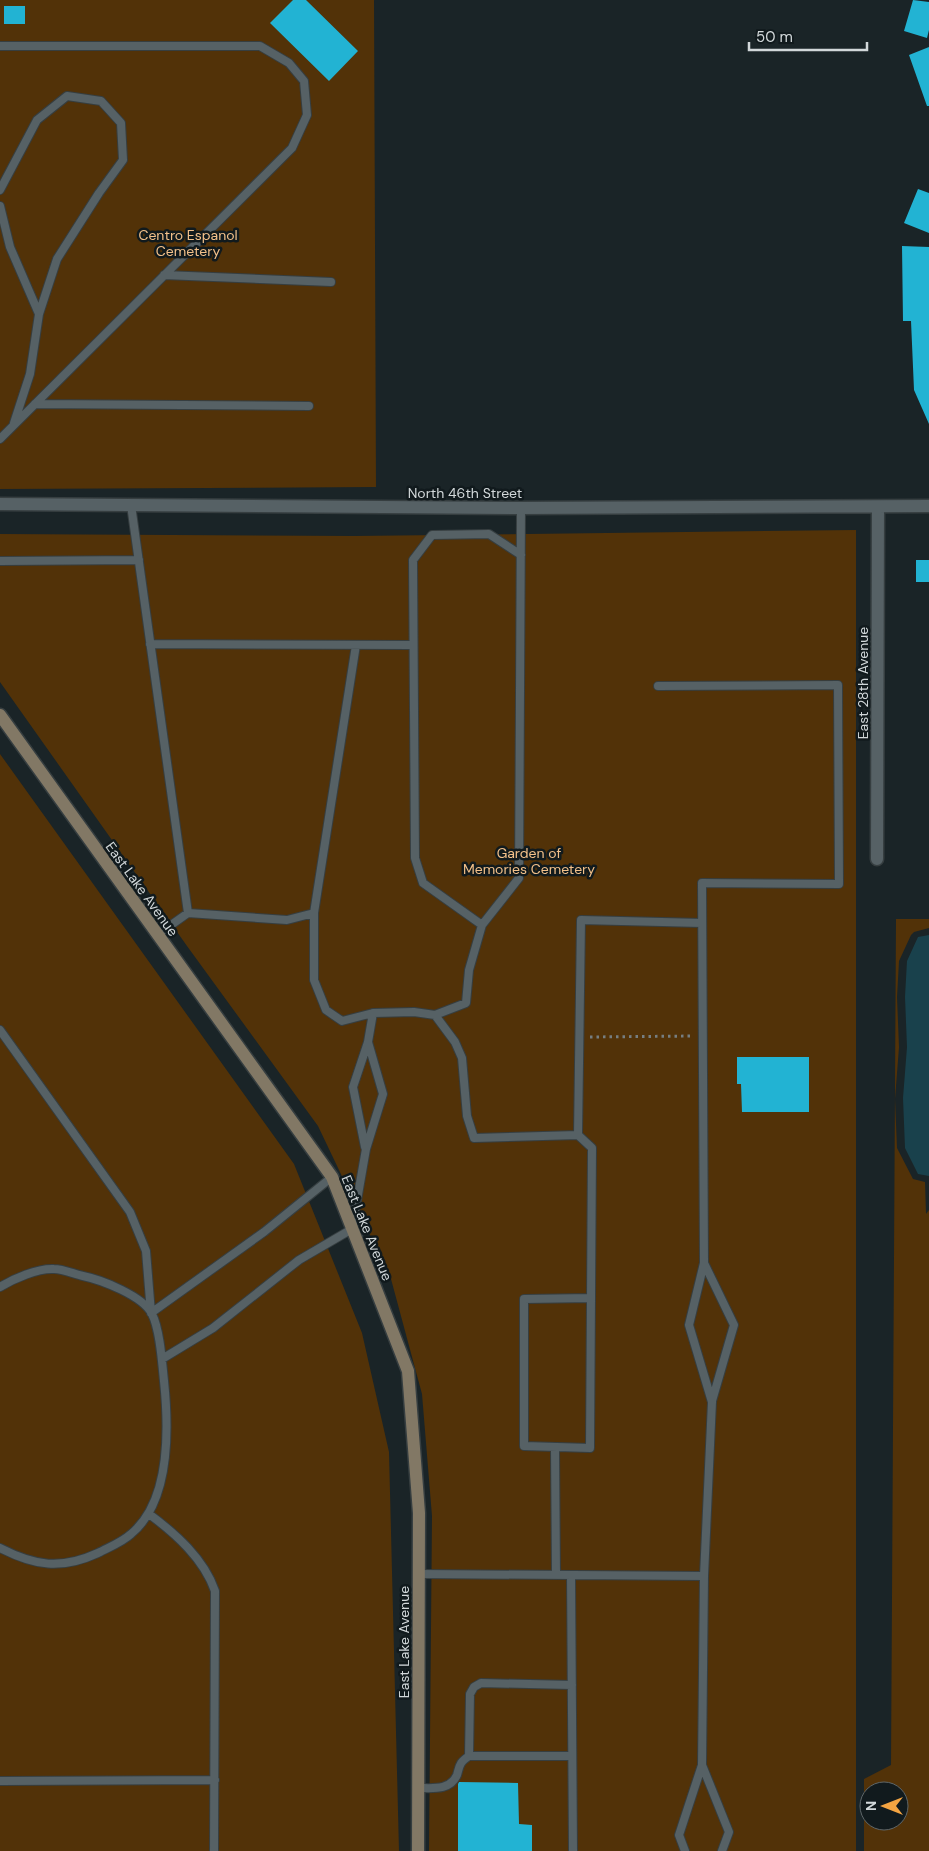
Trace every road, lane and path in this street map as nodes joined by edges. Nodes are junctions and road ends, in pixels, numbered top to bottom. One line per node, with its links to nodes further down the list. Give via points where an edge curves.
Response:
1 (0, 46): 4 (lane, via 260,46 289,63 304,81 306,116 292,148)
2 (0, 190): 6 (lane, via 37,120 66,96 101,101 121,123 123,160 57,260)
3 (0, 206): 6 (lane, via 10,247)
4 (164, 275): 5 (lane); 7 (lane)
5 (331, 282)
6 (39, 314): 9 (lane, via 30,374)
7 (35, 404): 8 (lane); 9 (lane)
8 (309, 406)
9 (14, 425): 10 (lane)
10 (0, 439)
11 (0, 504): 12 (street, North 46th Street)
12 (131, 505): 15 (street, North 46th Street); 17 (lane)
13 (878, 506): 14 (street, North 46th Street); 15 (street, North 46th Street); 24 (street, East 28th Avenue)
14 (929, 506)
15 (521, 508): 16 (lane)
16 (521, 555): 21 (lane, via 489,534 432,535 413,560); 28 (lane, via 519,878)
17 (138, 560): 18 (lane); 19 (lane)
18 (0, 561)
19 (150, 644): 20 (lane); 25 (lane)
20 (356, 644): 21 (lane); 26 (lane)
21 (414, 644): 28 (lane, via 415,858 423,883)
22 (658, 686): 27 (lane, via 838,685 839,884 702,883)
23 (0, 715): 29 (street, East Lake Avenue)
24 (878, 859)
25 (188, 913): 26 (lane, via 287,920); 29 (lane)
26 (314, 913): 30 (lane, via 314,980 326,1010 342,1021)
27 (702, 923): 33 (lane); 34 (lane, via 581,920)
28 (482, 925): 31 (lane, via 469,970 466,1003)
29 (157, 935): 38 (street, East Lake Avenue)
30 (373, 1013): 31 (lane); 35 (lane)
31 (435, 1015): 36 (lane, via 455,1042 462,1058 467,1116 474,1138)
32 (0, 1030): 43 (lane, via 130,1212 146,1250)
33 (703, 1035): 34 (path); 40 (lane)
34 (579, 1037): 36 (lane)
35 (368, 1042): 37 (lane, via 354,1087); 37 (lane, via 383,1094)
36 (578, 1135): 42 (lane, via 592,1148)
37 (366, 1149): 39 (lane)
38 (332, 1177): 39 (street, East Lake Avenue); 43 (lane, via 264,1232)
39 (352, 1229): 44 (lane, via 299,1260 213,1328); 49 (street, East Lake Avenue, via 408,1371 420,1513)
40 (704, 1263): 45 (lane, via 689,1325); 45 (lane, via 734,1325)
41 (0, 1287): 43 (lane, via 28,1274 53,1269 96,1279 132,1295)
42 (591, 1298): 46 (lane, via 590,1448); 46 (lane, via 524,1299 524,1446)
43 (151, 1313): 44 (lane)
44 (162, 1359): 47 (lane, via 167,1407 165,1458 160,1489)
45 (712, 1402): 52 (lane)
46 (554, 1448): 50 (lane)
47 (149, 1514): 48 (lane, via 132,1534 118,1543 70,1563 45,1565); 58 (lane, via 192,1552 210,1577 215,1591)
48 (0, 1548)
49 (419, 1574): 50 (lane); 59 (street, East Lake Avenue)
50 (556, 1575): 51 (lane)
51 (571, 1575): 52 (lane); 53 (lane)
52 (704, 1576): 56 (lane)
53 (572, 1685): 54 (lane, via 481,1683 470,1694); 55 (lane)
54 (469, 1756): 55 (lane); 59 (lane, via 462,1761 453,1781 446,1786)
55 (572, 1756): 62 (lane)
56 (702, 1765): 63 (lane, via 680,1834); 64 (lane, via 729,1832)
57 (0, 1780): 58 (lane)
58 (215, 1780): 60 (lane)
59 (418, 1788): 61 (street, East Lake Avenue)
60 (214, 1851)
61 (418, 1851)
62 (573, 1851)
63 (685, 1851)
64 (722, 1851)

